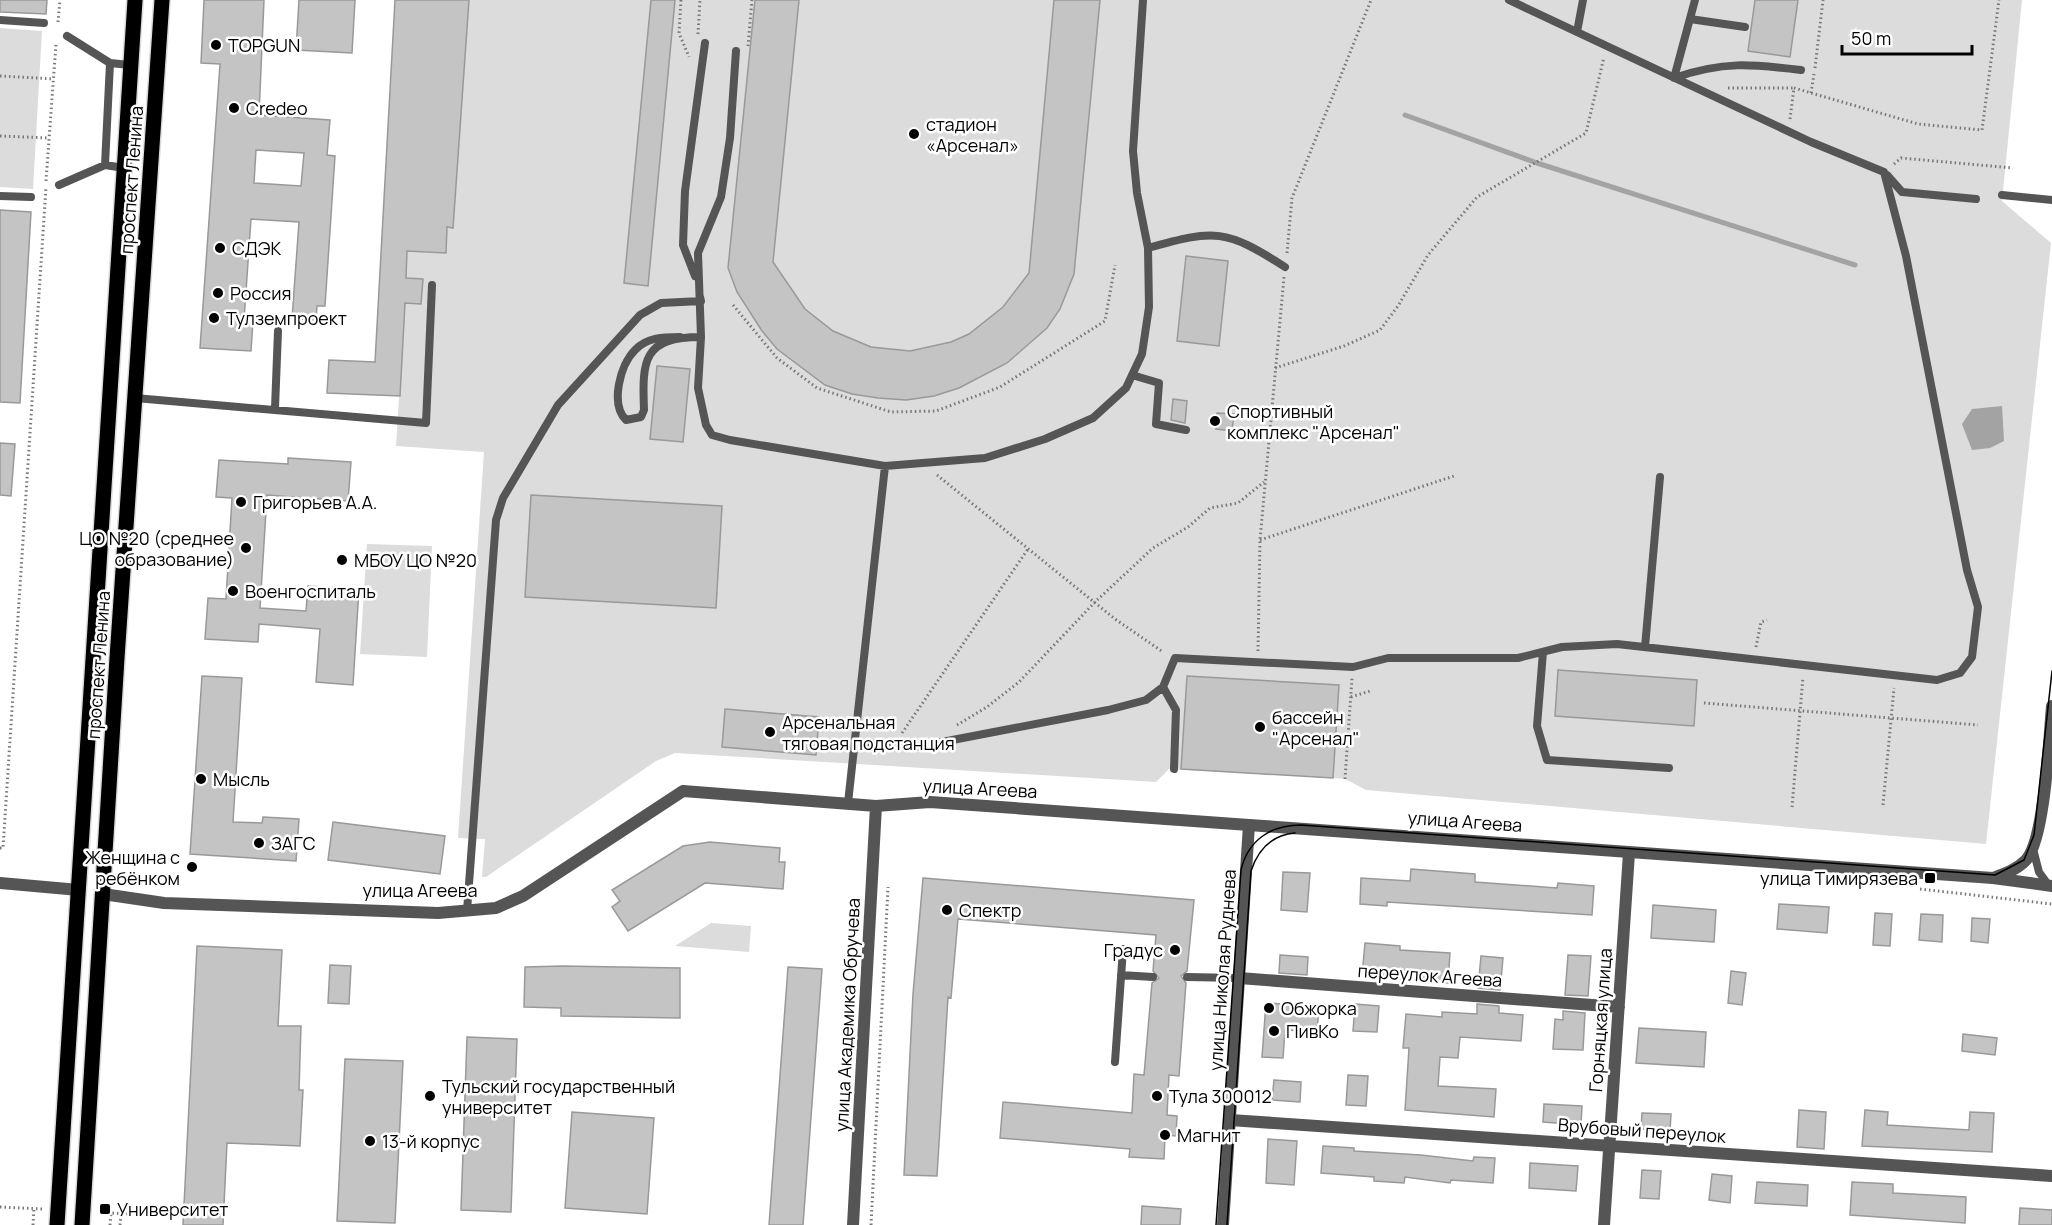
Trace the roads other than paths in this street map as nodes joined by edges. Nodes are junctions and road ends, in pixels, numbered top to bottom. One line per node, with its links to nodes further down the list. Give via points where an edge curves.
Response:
1 (135, 0): 16 (main road, проспект Ленина)
2 (162, 0): 36 (main road, проспект Ленина)
3 (1143, 0): 28 (lane, via 1133,151)
4 (1509, 0): 11 (lane)
5 (1583, 0): 11 (lane)
6 (1695, 0): 7 (lane)
7 (1690, 19): 10 (lane); 18 (lane)
8 (0, 20): 9 (lane)
9 (44, 23)
10 (1745, 27)
11 (1577, 32): 18 (lane)
12 (67, 36): 15 (lane)
13 (705, 44): 31 (lane, via 683,245 693,266)
14 (736, 51): 31 (lane, via 721,197 698,253)
15 (110, 63): 16 (lane); 19 (lane)
16 (130, 65): 20 (main road, проспект Ленина)
17 (1801, 70): 18 (lane, via 1743,63 1704,68)
18 (1674, 78): 21 (lane)
19 (105, 165): 20 (lane); 22 (lane)
20 (124, 168): 56 (main road, проспект Ленина)
21 (1884, 172): 26 (lane, via 1902,192); 41 (lane, via 1906,256 1967,570 1978,607 1972,657 1960,673 1937,680)
22 (59, 185)
23 (2002, 195): 27 (lane)
24 (0, 196): 25 (lane)
25 (31, 197)
26 (1976, 199)
27 (2052, 200)
28 (1148, 248): 29 (lane, via 1197,234 1225,235); 35 (lane, via 1149,307 1142,354)
29 (1285, 267)
30 (432, 285): 37 (lane, via 426,423)
31 (701, 301): 34 (lane); 58 (lane, via 661,303 640,315 558,405 503,498 496,520)
32 (278, 332): 37 (lane)
33 (680, 337): 33 (lane, via 659,337 635,350 626,365 618,399 618,410 626,420 641,417 644,410 645,362 651,350); 34 (lane)
34 (702, 337): 39 (lane, via 699,388 706,425 712,435)
35 (1132, 375): 38 (lane, via 1159,383 1156,424); 39 (lane, via 1126,388 1093,418 1045,439 985,458)
36 (135, 398): 37 (lane); 57 (main road, проспект Ленина)
37 (275, 408)
38 (1186, 430)
39 (885, 466): 45 (lane)
40 (1660, 477): 41 (lane)
41 (1645, 647): 42 (lane, via 1606,644)
42 (1543, 652): 43 (lane, via 1518,658 1388,658 1353,668 1175,658); 46 (lane, via 1537,726 1547,760)
43 (1162, 687): 45 (lane, via 1146,700 1108,710 916,747); 47 (lane, via 1176,710)
44 (2052, 706): 51 (street, улица Агеева, via 2038,837)
45 (855, 742): 48 (lane)
46 (1669, 768)
47 (1174, 769)
48 (848, 803): 49 (street, улица Агеева); 58 (street, улица Агеева, via 683,791 523,896 496,908)
49 (876, 806): 50 (street, улица Агеева, via 930,802); 71 (street, улица Академика Обручева)
50 (1250, 825): 52 (street, улица Агеева); 63 (street, улица Николая Руднева)
51 (2033, 849): 53 (street, улица Агеева, via 2026,861 2011,872); 55 (lane, via 2039,872)
52 (1629, 853): 53 (street, улица Агеева); 64 (street, Горняцкая улица)
53 (1993, 878): 55 (street, улица Агеева)
54 (0, 883): 56 (street, улица Агеева)
55 (2051, 886)
56 (79, 890): 57 (main road, улица Агеева); 69 (main road, проспект Ленина)
57 (103, 894): 58 (street, улица Агеева, via 164,903 438,913); 70 (main road, проспект Ленина)
58 (467, 910)
59 (1123, 949): 60 (lane)
60 (1121, 975): 61 (lane); 65 (lane)
61 (1153, 977)
62 (1187, 977): 63 (lane)
63 (1239, 978): 64 (street, переулок Агеева); 66 (street, улица Николая Руднева)
64 (1619, 1007): 67 (street, Горняцкая улица)
65 (1115, 1062)
66 (1230, 1120): 67 (street, Врубовый переулок); 72 (street, улица Николая Руднева)
67 (1610, 1146): 68 (street, Врубовый переулок); 73 (street, Горняцкая улица)
68 (2052, 1176)
69 (57, 1225)
70 (82, 1225)
71 (853, 1225)
72 (1223, 1225)
73 (1604, 1225)

